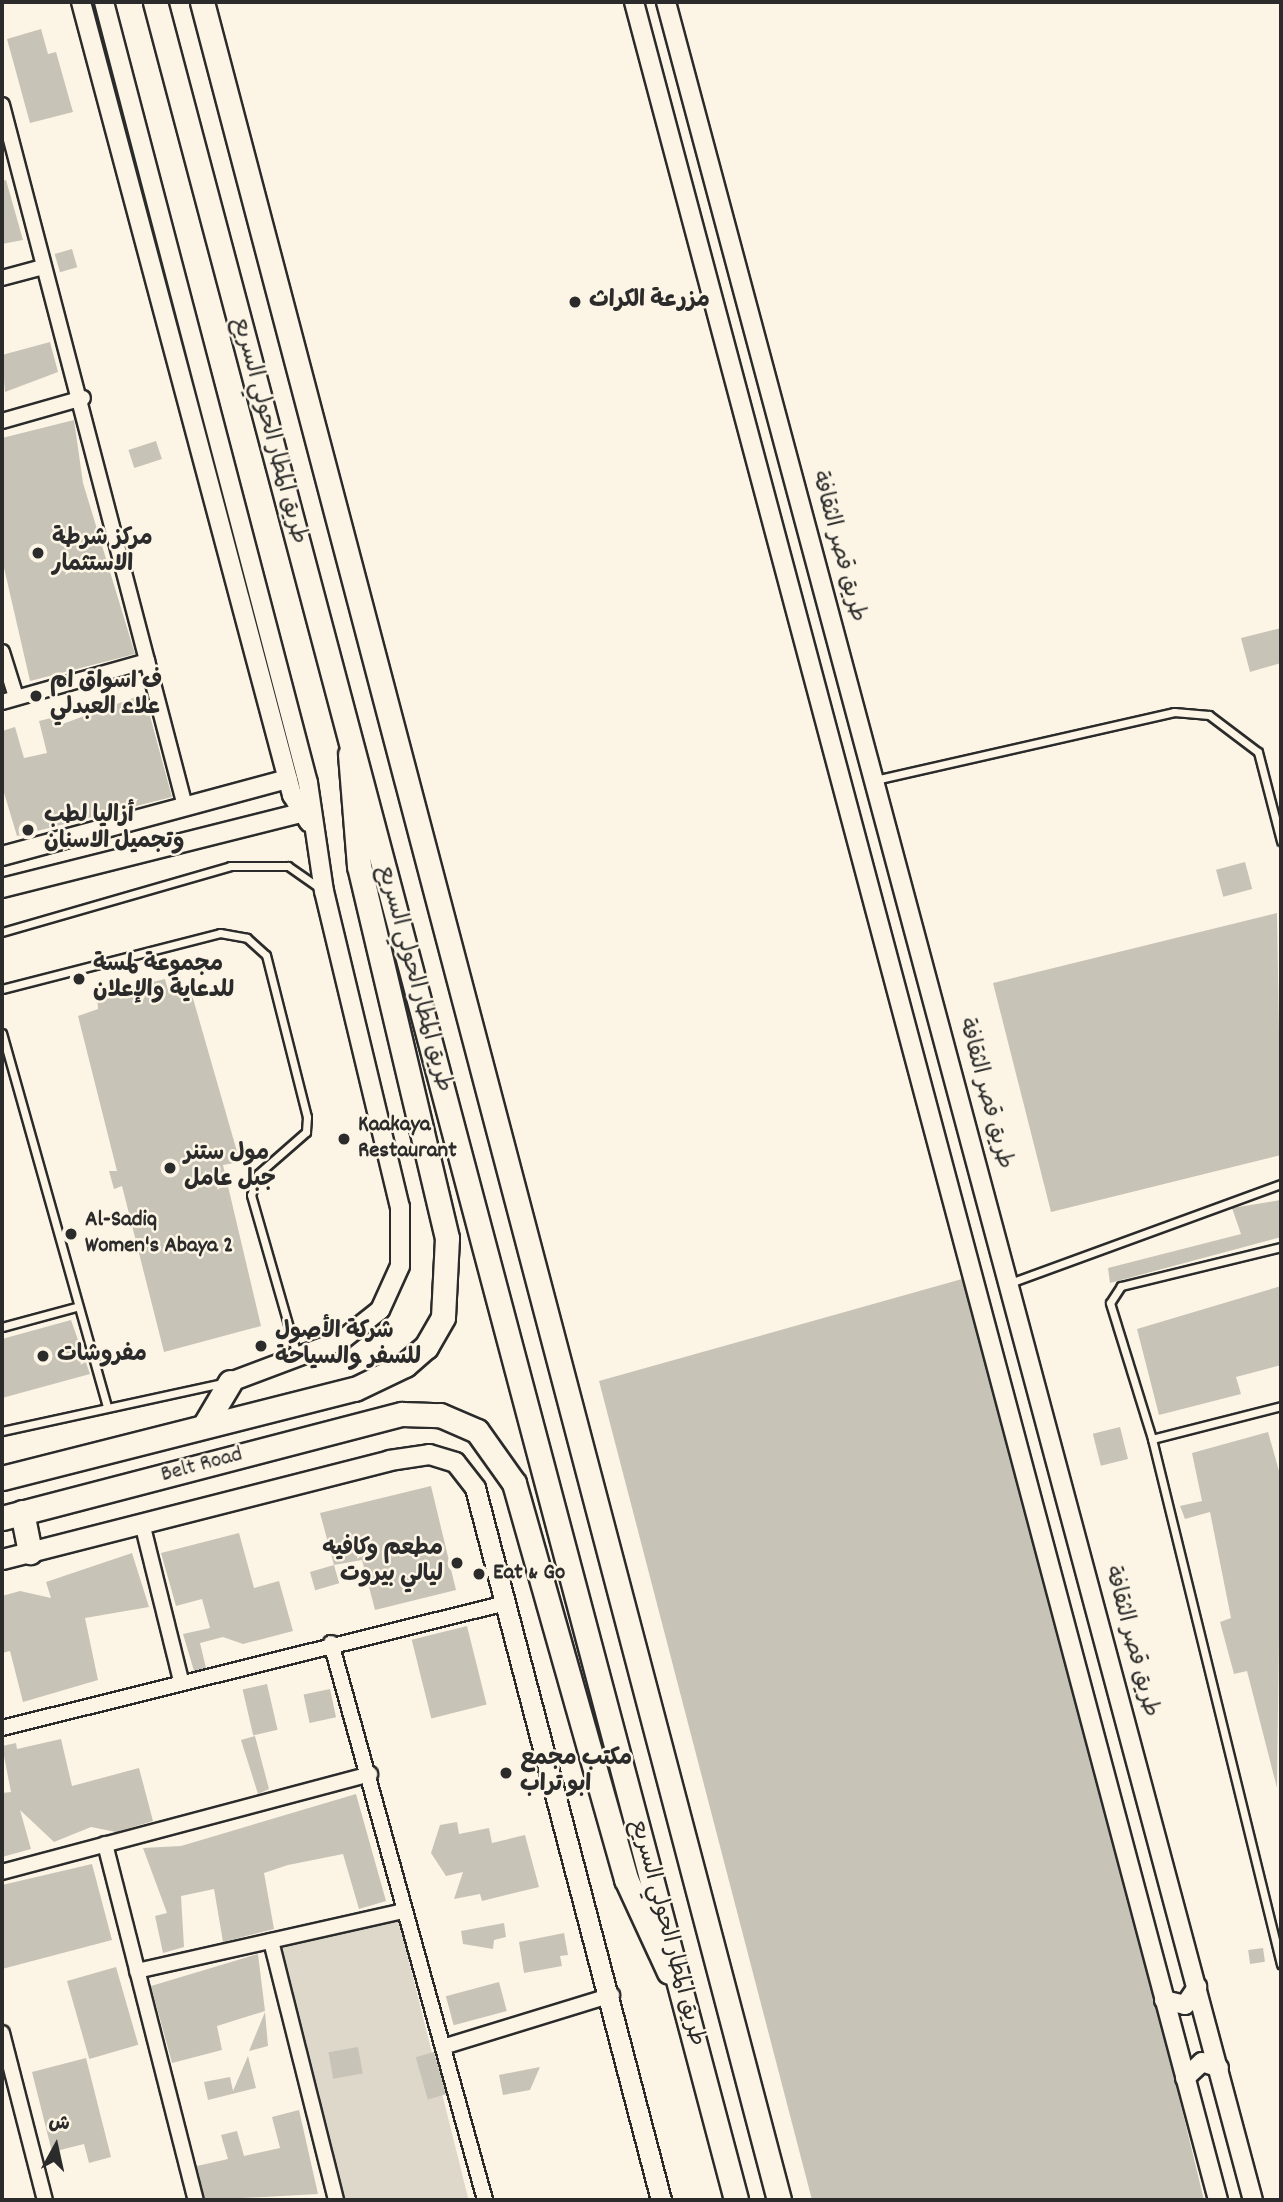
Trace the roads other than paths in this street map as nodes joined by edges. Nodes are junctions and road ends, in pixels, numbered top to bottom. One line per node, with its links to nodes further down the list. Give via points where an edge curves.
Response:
1 (81, 2): 17 (street)
2 (104, 2): 20 (street, via 307,783)
3 (155, 2): 16 (main road, طريق المطار الحولي السريع)
4 (202, 2): 74 (main road, طريق المطار الحولي السريع)
5 (634, 2): 61 (street)
6 (666, 2): 18 (street, طريق قصر الثقافة)
7 (2, 105): 8 (street)
8 (6, 140): 9 (street)
9 (43, 267): 10 (street); 11 (street)
10 (2, 278)
11 (83, 398): 12 (street); 14 (street)
12 (2, 421)
13 (2, 652): 15 (street)
14 (147, 661): 15 (street); 19 (street)
15 (9, 699)
16 (349, 737): 39 (main road, Belt Road, via 359,866 447,1238 443,1317 426,1347 405,1365 355,1389); 62 (main road, طريق المطار الحولي السريع)
17 (288, 779): 19 (street); 20 (street)
18 (874, 780): 22 (lane, via 1174,712 1209,715 1258,752); 32 (street, طريق قصر الثقافة)
19 (185, 806): 21 (street)
20 (305, 817): 24 (street); 26 (street)
21 (97, 831): 23 (street); 24 (street)
22 (1281, 841)
23 (2, 856)
24 (103, 862): 25 (street)
25 (2, 888)
26 (324, 891): 27 (lane, via 288,866 230,866); 35 (street, via 393,1169 401,1242 393,1290 380,1310 342,1340)
27 (2, 932)
28 (2, 989): 35 (lane, via 220,933 247,938 267,955 307,1118 306,1132 258,1174 251,1195)
29 (2, 1033): 33 (lane)
30 (1281, 1184): 32 (lane)
31 (1281, 1247): 41 (lane, via 1112,1293 1110,1303)
32 (1009, 1283): 59 (street, طريق قصر الثقافة)
33 (76, 1307): 34 (lane); 38 (lane)
34 (2, 1327)
35 (298, 1357): 36 (street)
36 (230, 1382): 38 (lane); 39 (main road)
37 (1281, 1406): 41 (lane)
38 (107, 1407): 40 (lane)
39 (204, 1426): 42 (main road, Belt Road)
40 (2, 1432)
41 (1152, 1439): 56 (lane)
42 (2, 1478)
43 (12, 1515): 45 (main road); 62 (main road, Belt Road, via 402,1414 440,1415 477,1431 514,1483 626,1879)
44 (142, 1523): 45 (main road); 47 (main road, via 429,1454 455,1462 475,1488); 49 (street)
45 (30, 1552): 46 (main road)
46 (2, 1559)
47 (506, 1603): 48 (street); 60 (main road)
48 (331, 1643): 49 (street); 51 (street)
49 (181, 1681): 50 (street)
50 (2, 1728)
51 (370, 1774): 52 (street); 54 (street)
52 (105, 1844): 53 (street); 58 (street)
53 (2, 1872)
54 (404, 1911): 55 (street); 64 (street)
55 (271, 1941): 58 (street); 70 (street)
56 (1280, 1953): 57 (lane)
57 (1281, 1964)
58 (137, 1971): 69 (street)
59 (1197, 1987): 61 (street, via 1185,2005); 65 (street, طريق قصر الثقافة)
60 (612, 1995): 64 (street); 72 (main road)
61 (1164, 2000): 66 (street)
62 (686, 2010): 73 (main road, طريق المطار الحولي السريع)
63 (2, 2034): 67 (street)
64 (443, 2047): 71 (street)
65 (1219, 2068): 66 (street, via 1202,2062); 76 (street, طريق قصر الثقافة)
66 (1185, 2078): 75 (street)
67 (9, 2092): 68 (street)
68 (45, 2200)
69 (196, 2200)
70 (336, 2200)
71 (485, 2200)
72 (661, 2200)
73 (736, 2200)
74 (779, 2200)
75 (1218, 2200)
76 (1253, 2200)

